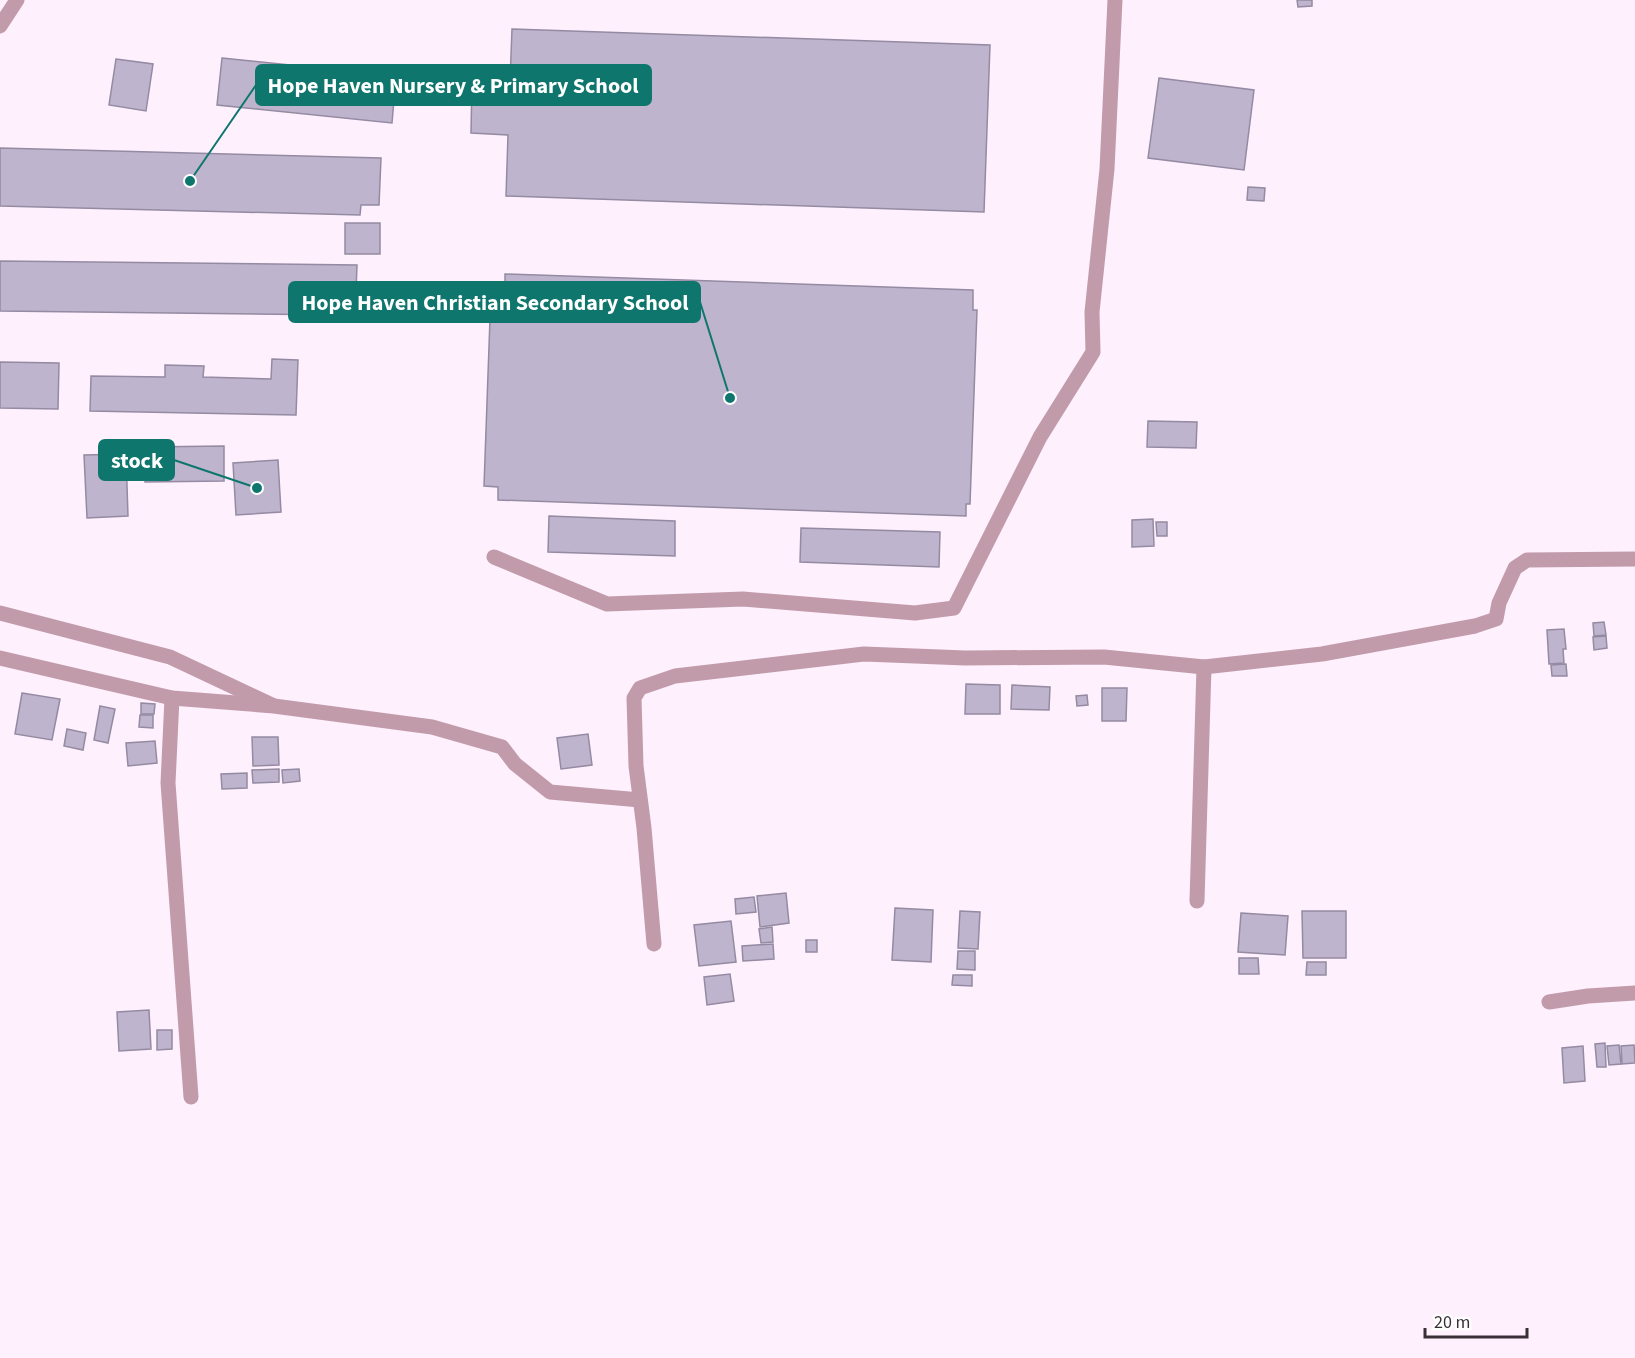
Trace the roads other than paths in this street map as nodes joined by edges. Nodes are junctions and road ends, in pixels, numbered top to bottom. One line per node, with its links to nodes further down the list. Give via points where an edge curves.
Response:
1 (17, 0): 3 (street)
2 (1114, 0): 4 (street, via 1107,169 1092,312 1093,352 1040,437 954,608 915,613 743,599 608,604)
3 (0, 26)
4 (494, 557)
5 (1635, 559): 8 (street, via 1527,560 1515,568 1496,619 1475,626 1322,654)
6 (0, 613): 10 (street, via 170,657)
7 (0, 658): 9 (street)
8 (1204, 668): 11 (street, via 1104,657 864,654 675,676 640,688 634,698); 12 (street)
9 (172, 698): 10 (street); 16 (street, via 168,783)
10 (274, 705): 11 (street, via 432,727 502,747 515,764 550,792)
11 (640, 800): 13 (street)
12 (1197, 901)
13 (654, 944)
14 (1635, 993): 15 (street)
15 (1549, 1002)
16 (191, 1097)

